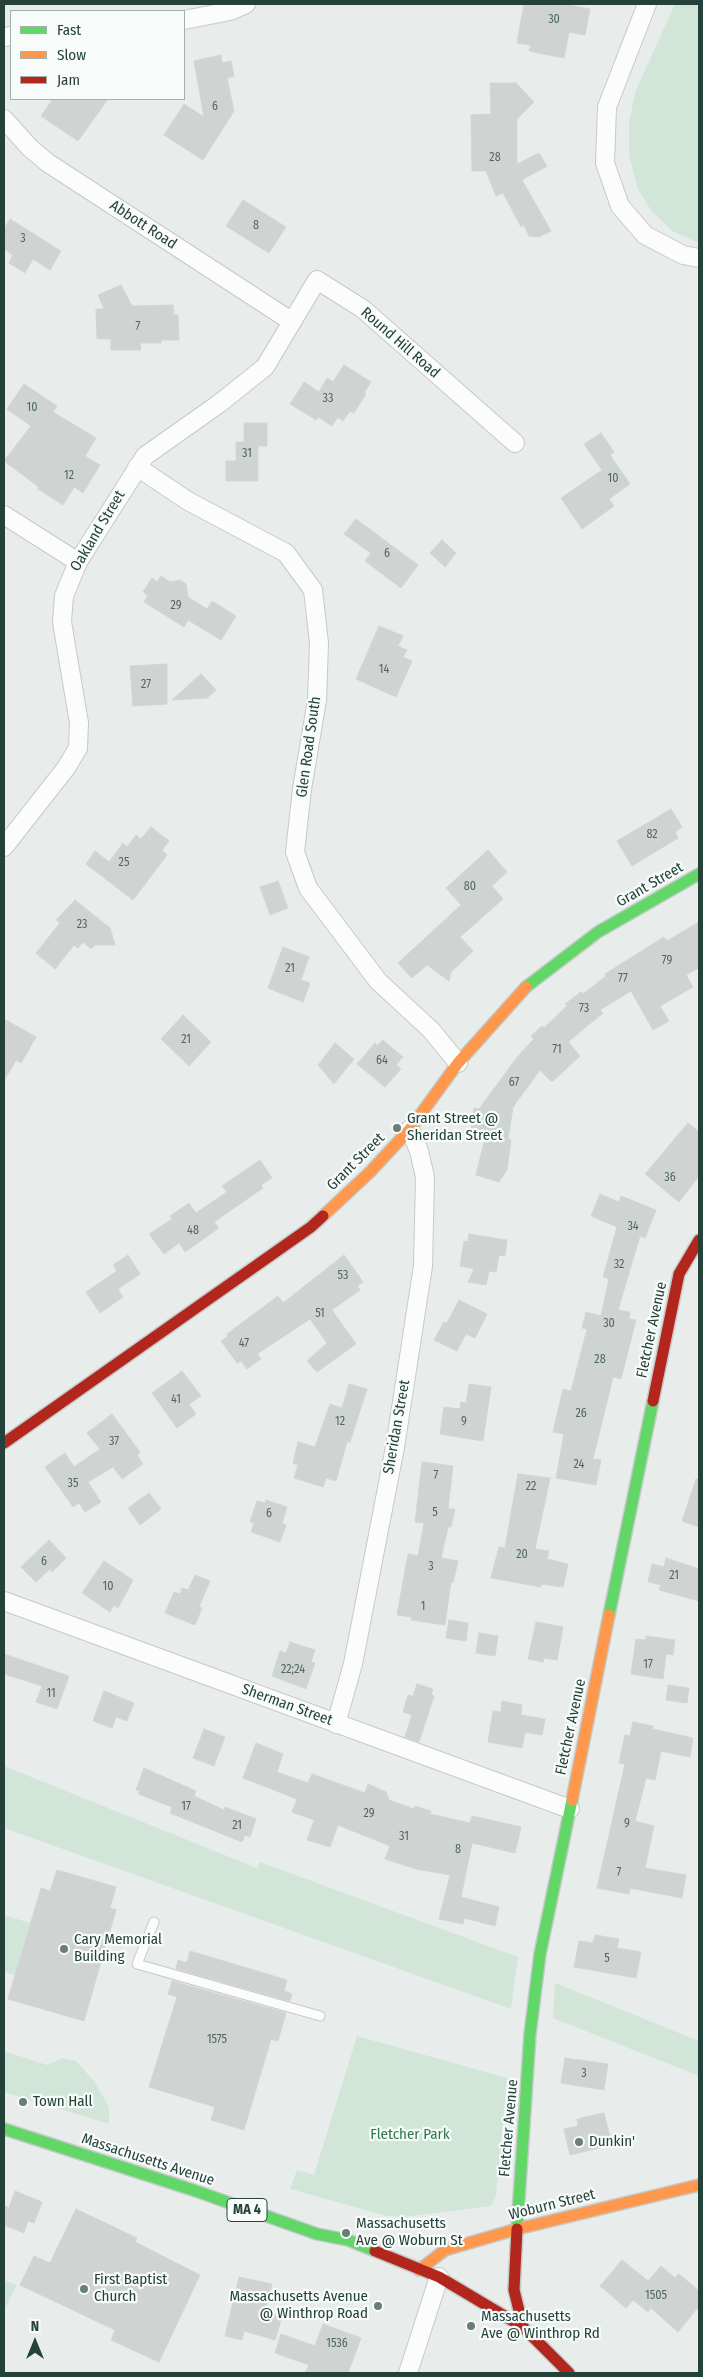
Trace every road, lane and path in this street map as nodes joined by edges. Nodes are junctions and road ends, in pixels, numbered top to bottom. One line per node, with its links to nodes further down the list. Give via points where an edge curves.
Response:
1 (246, 4): 3 (street, via 230,11)
2 (647, 4): 5 (street, via 607,107 605,163 620,206 645,234 684,255)
3 (185, 20)
4 (4, 119): 6 (street, Abbott Road, via 48,163)
5 (699, 258)
6 (291, 321): 7 (street, Round Hill Road, via 317,280 362,310); 8 (street, Oakland Street, via 265,367 145,456)
7 (515, 443)
8 (137, 467): 10 (street, Oakland Street); 13 (street, Glen Road South, via 188,501 286,553 313,590 319,644 317,700 295,852 308,888 378,981 431,1030)
9 (4, 514): 10 (street)
10 (78, 562): 11 (street, Oakland Street, via 64,596 62,622 78,723 78,748)
11 (4, 847)
12 (699, 874): 13 (street, Grant Street, via 598,932 525,988)
13 (458, 1063): 14 (street, Grant Street)
14 (410, 1129): 16 (street, Grant Street, via 311,1227); 18 (street, Sheridan Street, via 420,1151 425,1177 423,1266 396,1440 353,1664)
15 (699, 1240): 19 (street, Fletcher Avenue, via 679,1274)
16 (4, 1443)
17 (4, 1601): 18 (street, Sherman Street)
18 (336, 1724): 19 (street, Sherman Street)
19 (570, 1809): 24 (street, Fletcher Avenue, via 534,1996)
20 (154, 1922): 21 (lane, via 137,1964)
21 (320, 2016)
22 (4, 2129): 25 (street, Massachusetts Avenue / MA 4, via 186,2187 317,2234 348,2240)
23 (699, 2185): 24 (street, Woburn Street)
24 (517, 2229): 25 (street, Woburn Street, via 445,2250); 27 (street, Fletcher Avenue, via 514,2290)
25 (419, 2270): 26 (street, Massachusetts Avenue / MA 4)
26 (438, 2277): 27 (street, Massachusetts Avenue / MA 4); 28 (street)
27 (523, 2327): 29 (street, Massachusetts Avenue / MA 4)
28 (408, 2373)
29 (569, 2373)

